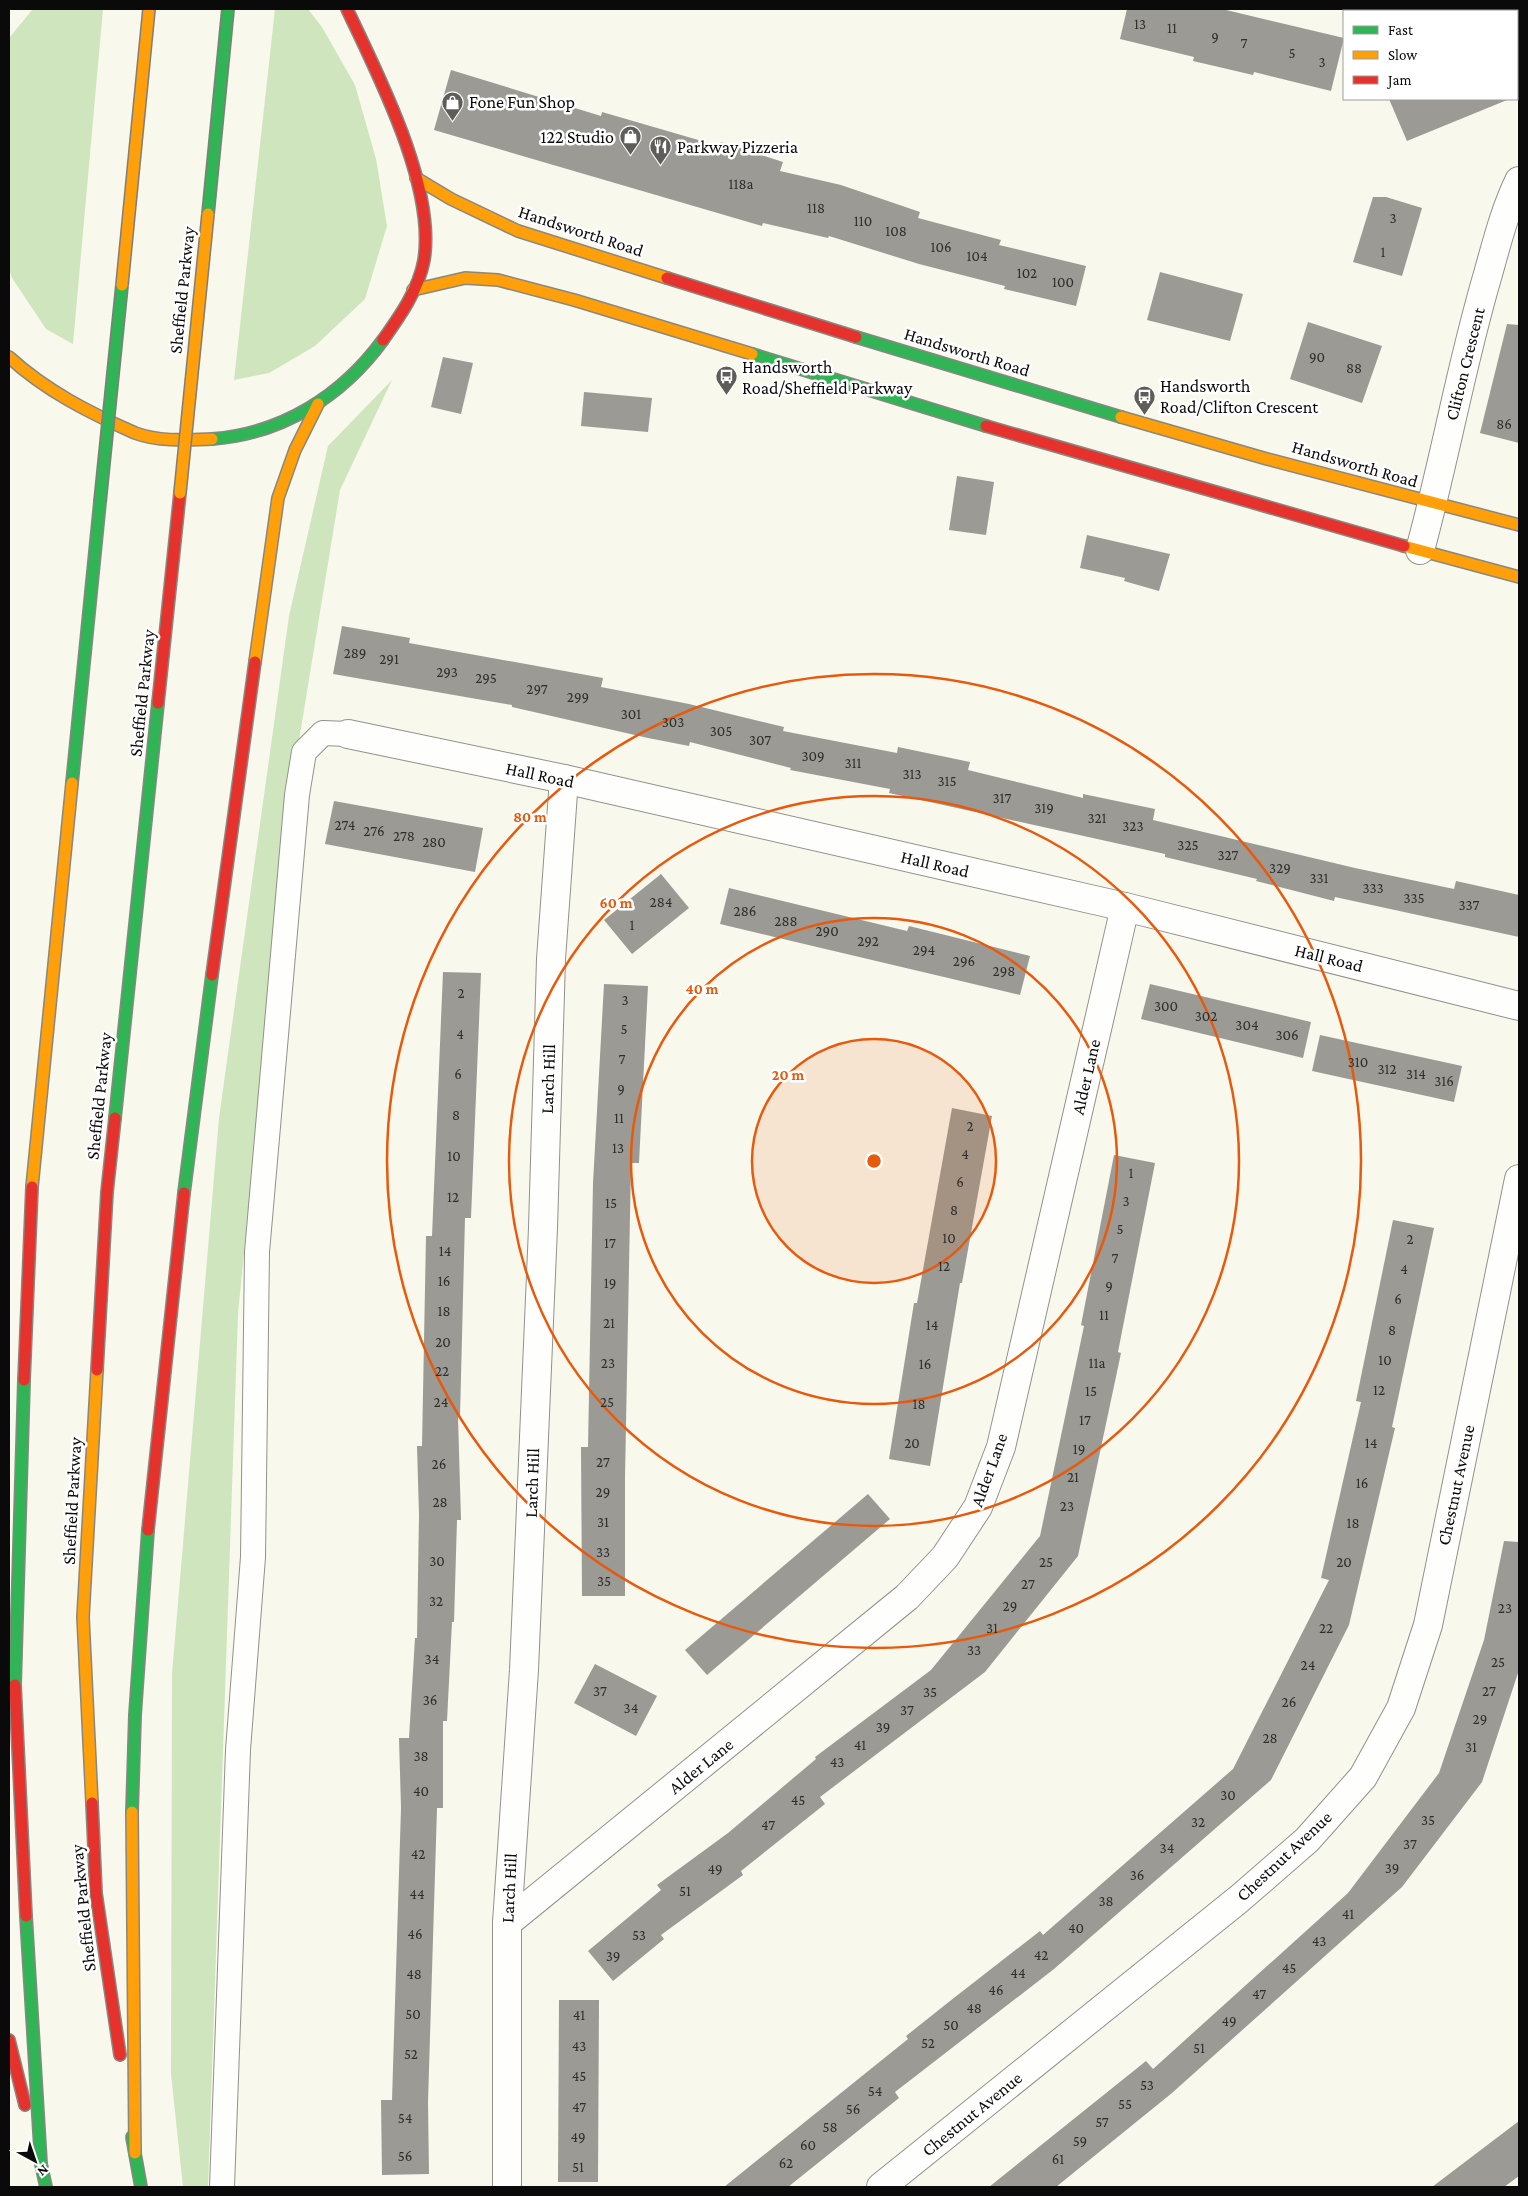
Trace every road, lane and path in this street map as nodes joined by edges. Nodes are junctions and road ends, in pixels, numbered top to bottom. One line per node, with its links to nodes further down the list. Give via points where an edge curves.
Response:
1 (149, 9): 21 (main road, bridge, via 30,1210 14,1705)
2 (228, 9): 20 (main road, Sheffield Parkway, bridge, via 107,1192 83,1617 96,1893)
3 (347, 9): 4 (main road, via 376,72)
4 (416, 178): 6 (main road, via 425,218 424,260); 9 (main road, Handsworth Road, via 518,231 1114,416)
5 (1519, 180): 9 (street, Clifton Crescent, via 1509,202 1477,313)
6 (413, 290): 8 (main road, via 389,333 362,367); 11 (main road, via 465,278 498,280 574,300 997,429)
7 (9, 357): 8 (main road, via 30,378 70,404 146,437 195,440 239,436 280,425)
8 (318, 404): 20 (main road, via 295,450 278,498 219,923 160,1388 138,1655 132,1824)
9 (1433, 504): 10 (main road, Handsworth Road); 11 (street, Clifton Crescent)
10 (1519, 525)
11 (1420, 550): 12 (main road)
12 (1519, 577)
13 (348, 734): 14 (street, Hall Road); 24 (lane, via 323,733 304,752 297,795 257,1252 253,1557 238,1750)
14 (564, 779): 15 (street, Hall Road); 18 (street, Larch Hill, via 552,959 524,1670)
15 (1125, 907): 16 (street, Hall Road); 18 (street, Alder Lane, via 1001,1447 978,1507 946,1557 907,1597)
16 (1519, 1006)
17 (1519, 1179): 26 (street, Chestnut Avenue, via 1428,1625 1401,1708 1363,1777 1307,1840 1239,1899)
18 (507, 1923): 25 (street, Larch Hill)
19 (9, 2040): 21 (main road)
20 (135, 2153): 23 (main road, Sheffield Parkway)
21 (41, 2164): 22 (main road)
22 (46, 2187)
23 (140, 2187)
24 (222, 2187)
25 (507, 2187)
26 (881, 2187)

